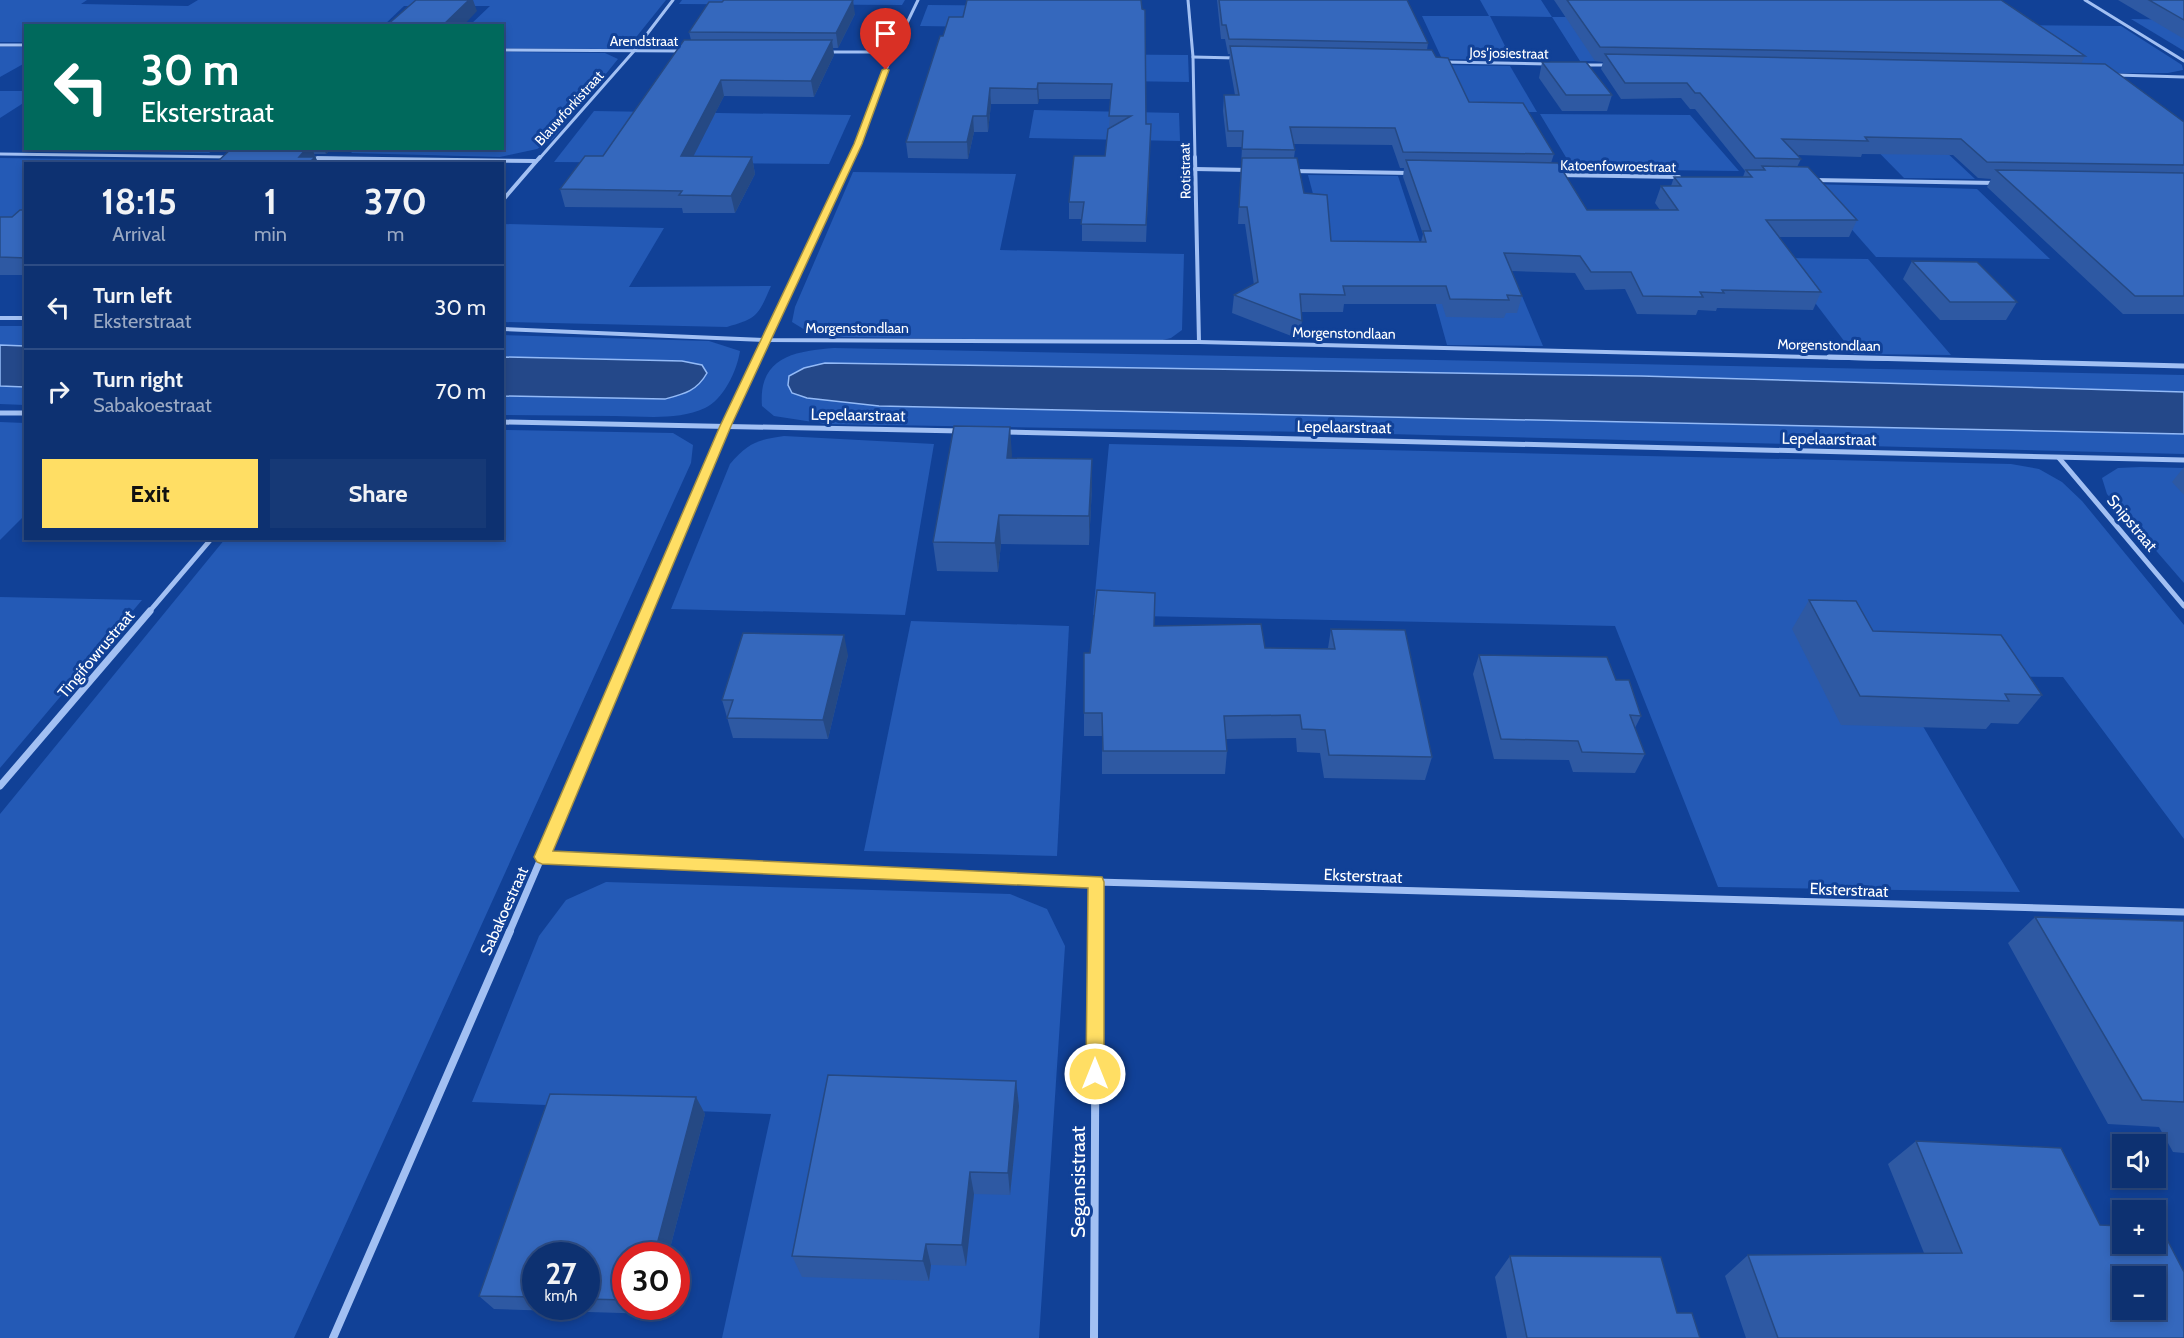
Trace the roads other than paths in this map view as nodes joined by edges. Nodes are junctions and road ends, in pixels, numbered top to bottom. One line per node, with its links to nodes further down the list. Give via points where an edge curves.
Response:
1 (673, 0): 8 (street, Blauwforkistraat)
2 (918, 0): 11 (street, Sabakoestraat)
3 (1188, 0): 12 (street, Rotistraat)
4 (2085, 0): 14 (street)
5 (0, 45): 6 (street)
6 (24, 45)
7 (504, 50): 8 (street, Arendstraat)
8 (634, 51): 9 (street, Arendstraat); 24 (street, Blauwforkistraat)
9 (693, 51)
10 (822, 52): 11 (street)
11 (893, 52): 37 (street, Sabakoestraat, via 858,144)
12 (1192, 57): 13 (street); 25 (street, Rotistraat)
13 (1240, 58)
14 (2184, 61)
15 (1443, 62): 16 (street, Jos'josiestraat)
16 (1551, 64)
17 (1575, 64): 18 (street)
18 (1611, 65)
19 (2112, 75): 20 (street)
20 (2184, 77)
21 (0, 154): 22 (street)
22 (238, 158)
23 (310, 158): 24 (street)
24 (536, 161): 33 (street, Blauwforkistraat)
25 (1195, 169): 26 (street); 38 (street, Rotistraat)
26 (1255, 170)
27 (1290, 171): 28 (street)
28 (1421, 173)
29 (1552, 175): 30 (street, Katoenfowroestraat)
30 (1684, 177)
31 (1803, 180): 32 (street)
32 (2005, 183)
33 (504, 199)
34 (0, 318): 35 (street)
35 (24, 318)
36 (504, 329): 37 (street, Morgenstondlaan)
37 (765, 340): 38 (street, Morgenstondlaan); 43 (street, Sabakoestraat)
38 (1199, 342): 39 (street, Morgenstondlaan)
39 (2184, 366)
40 (0, 413): 41 (street)
41 (24, 413)
42 (504, 422): 43 (street, Lepelaarstraat)
43 (725, 426): 44 (street, Lepelaarstraat); 51 (street, Sabakoestraat)
44 (963, 431)
45 (999, 432): 46 (street, Lepelaarstraat)
46 (2058, 458): 47 (street, Lepelaarstraat); 49 (street, Snipstraat)
47 (2184, 460)
48 (210, 540): 50 (street, Tingifowrustraat)
49 (2184, 606)
50 (0, 786)
51 (542, 857): 52 (street, Eksterstraat); 54 (street, Sabakoestraat)
52 (1096, 882): 53 (street, Eksterstraat); 55 (street, Segansistraat)
53 (2184, 912)
54 (333, 1338)
55 (1094, 1338)

